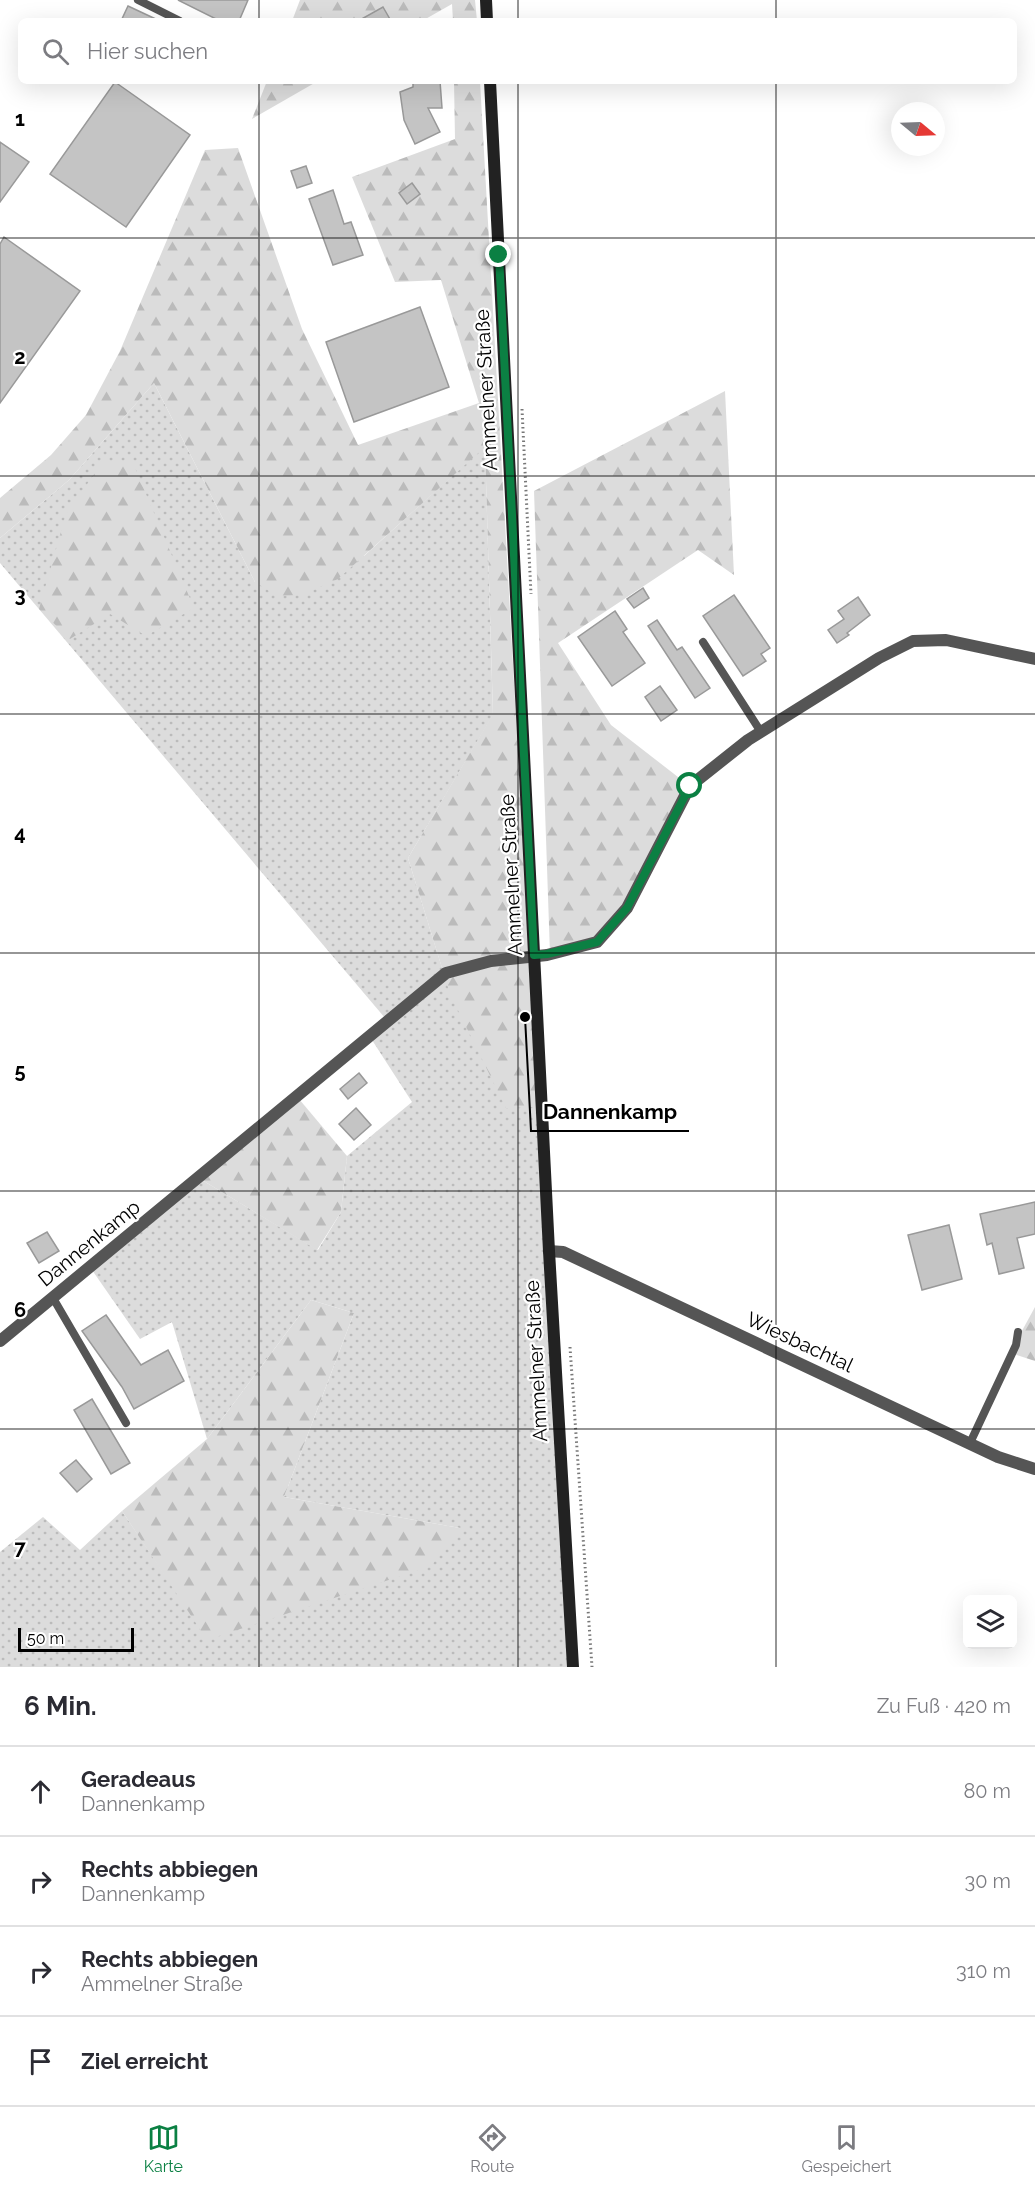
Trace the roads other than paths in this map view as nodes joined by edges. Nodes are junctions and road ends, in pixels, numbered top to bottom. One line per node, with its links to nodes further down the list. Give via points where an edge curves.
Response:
1 (138, 0): 3 (lane)
2 (486, 0): 4 (street)
3 (174, 18)
4 (487, 18)
5 (490, 84): 9 (street, Ammelner Straße)
6 (703, 642): 8 (lane)
7 (1035, 658): 8 (street, Dannenkamp, via 946,640 913,640)
8 (761, 732): 9 (street, Dannenkamp, via 690,786 627,908 597,942)
9 (534, 955): 10 (street, Ammelner Straße); 11 (street, Dannenkamp, via 446,973)
10 (549, 1251): 15 (street, Wiesbachtal, via 563,1252); 17 (street, Ammelner Straße)
11 (53, 1298): 13 (street, Dannenkamp); 14 (lane)
12 (1018, 1332): 15 (lane, via 1016,1345)
13 (0, 1341)
14 (126, 1423)
15 (970, 1443): 16 (street, Wiesbachtal)
16 (1035, 1469)
17 (573, 1667)

